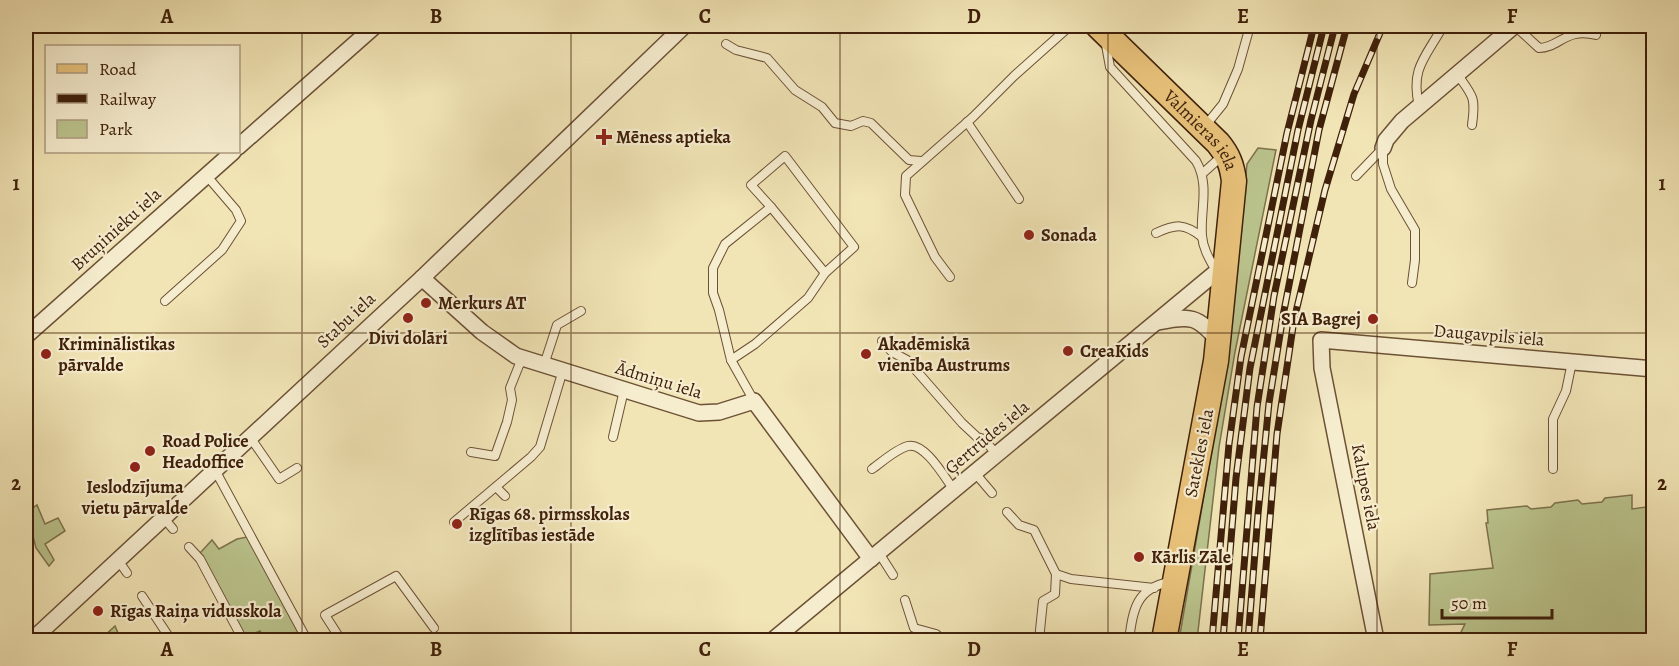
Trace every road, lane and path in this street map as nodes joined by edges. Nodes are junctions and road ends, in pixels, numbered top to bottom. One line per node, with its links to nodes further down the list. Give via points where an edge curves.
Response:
1 (375, 26): 15 (street)
2 (684, 26): 30 (street, Stabu iela)
3 (1070, 26): 12 (lane)
4 (1250, 26): 14 (lane, via 1223,104)
5 (1443, 26): 11 (lane, via 1416,74)
6 (1514, 26): 8 (lane, via 1539,48 1576,33); 10 (street)
7 (1101, 28): 14 (main road, Valmieras iela); 20 (lane, via 1110,67)
8 (1596, 35)
9 (726, 44): 19 (lane, via 767,58 795,90 822,107 835,123 871,123 909,160)
10 (1457, 74): 11 (street); 13 (lane, via 1475,105)
11 (1419, 106): 16 (street, via 1391,132)
12 (967, 122): 19 (lane); 23 (lane)
13 (1472, 125)
14 (1203, 129): 18 (main road, Valmieras iela)
15 (240, 145)
16 (1383, 148): 22 (lane); 31 (lane, via 1383,164 1391,189 1415,230)
17 (232, 153): 21 (street, Bruņinieku iela)
18 (1226, 153): 20 (lane); 27 (main road, Valmieras iela, via 1234,181)
19 (921, 161): 29 (lane, via 906,176 905,195 935,257)
20 (1203, 173): 26 (lane)
21 (206, 175): 32 (lane, via 241,221 222,250); 35 (street, Bruņinieku iela)
22 (1356, 176)
23 (1019, 199)
24 (771, 207): 28 (lane); 28 (lane, via 751,185 785,156 854,247); 40 (lane, via 724,244 713,268 713,293)
25 (1156, 233): 26 (lane, via 1185,226)
26 (1202, 237): 27 (lane, via 1207,254)
27 (1221, 268): 34 (street, Ģertrūdes iela); 38 (main road, Satekles iela)
28 (825, 273): 40 (lane, via 808,298)
29 (950, 277)
30 (422, 278): 39 (street, Ādmiņu iela, via 482,332); 47 (street, Stabu iela)
31 (1412, 283)
32 (165, 302)
33 (582, 311): 42 (lane, via 557,325)
34 (1155, 323): 38 (street, via 1190,319 1203,323); 50 (street, Ģertrūdes iela)
35 (26, 336)
36 (1321, 340): 41 (street, Daugavpils iela); 80 (street, Kalupes iela, via 1322,368)
37 (882, 341): 50 (lane, via 907,360 962,423)
38 (1219, 341): 66 (main road, Satekles iela)
39 (522, 357): 42 (street, Ādmiņu iela); 49 (lane, via 510,388 512,400 495,456)
40 (731, 360): 46 (lane)
41 (1572, 362): 43 (street, Daugavpils iela); 54 (lane, via 1566,391 1553,419)
42 (544, 364): 44 (street, Ādmiņu iela)
43 (1653, 369)
44 (563, 370): 45 (street, Ādmiņu iela); 56 (lane, via 540,447)
45 (624, 390): 46 (street, Ādmiņu iela, via 709,414); 48 (lane)
46 (754, 401): 63 (street)
47 (250, 436): 51 (lane, via 279,479); 52 (street, Stabu iela)
48 (613, 437)
49 (471, 452)
50 (996, 454): 55 (street, Ģertrūdes iela)
51 (297, 468)
52 (214, 469): 71 (street, Stabu iela, via 168,523); 74 (lane)
53 (872, 469): 57 (lane, via 906,446 914,446 926,453)
54 (1553, 469)
55 (975, 473): 57 (street, Ģertrūdes iela); 58 (lane)
56 (496, 487): 59 (lane); 61 (lane)
57 (954, 490): 63 (street, Ģertrūdes iela)
58 (992, 493)
59 (505, 496)
60 (1007, 512): 64 (lane, via 1019,525 1034,530)
61 (454, 522)
62 (189, 547): 73 (lane)
63 (875, 556): 65 (lane); 70 (street, Ģertrūdes iela)
64 (1056, 574): 66 (lane, via 1071,579); 77 (lane, via 1055,594 1043,601)
65 (893, 575)
66 (1164, 585): 78 (lane, via 1138,599); 79 (main road, Satekles iela)
67 (142, 596): 72 (lane)
68 (905, 600): 76 (lane, via 914,628)
69 (434, 628): 75 (lane, via 396,576 325,615)
70 (780, 638)
71 (32, 640)
72 (171, 640)
73 (243, 640)
74 (307, 640)
75 (341, 640)
76 (943, 640)
77 (1039, 640)
78 (1129, 640)
79 (1164, 640)
80 (1376, 640)

